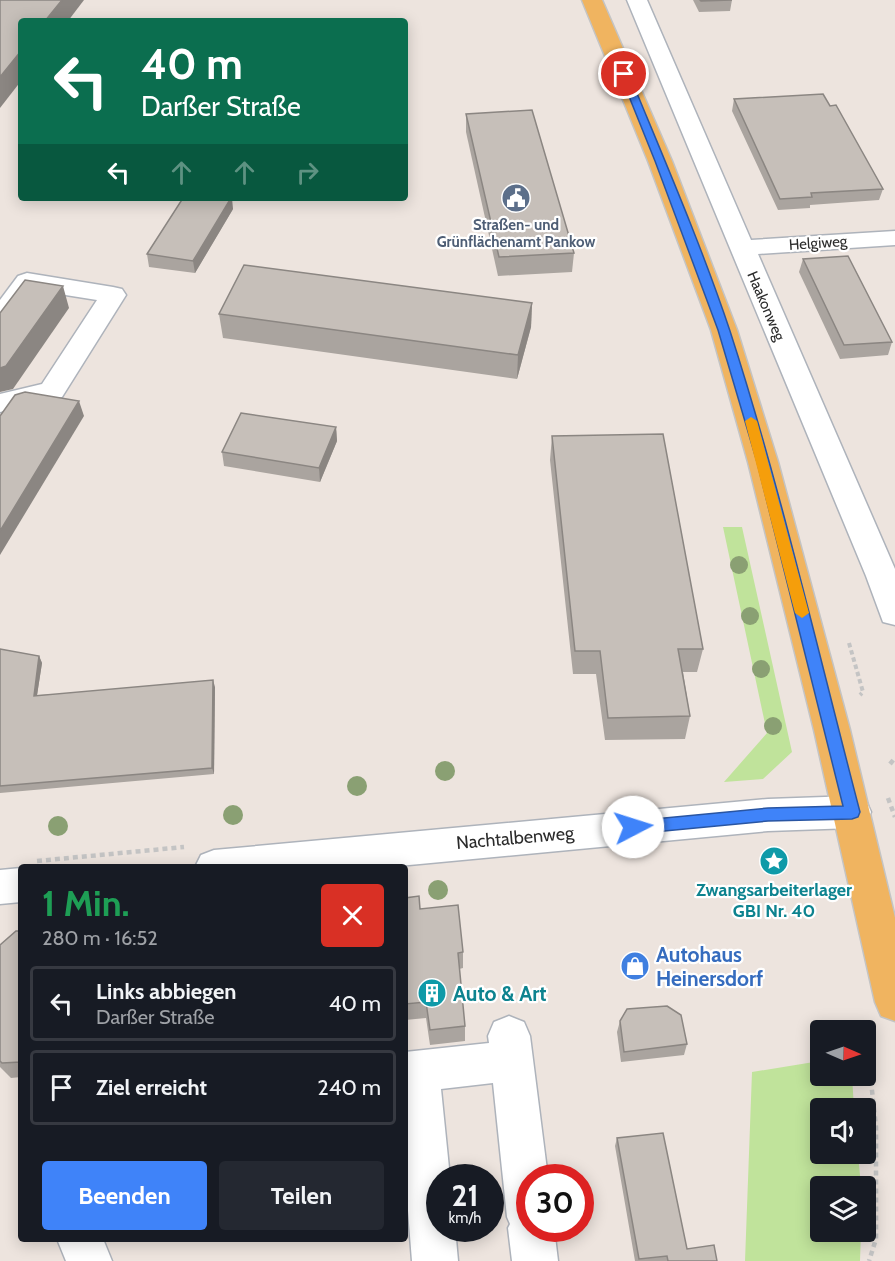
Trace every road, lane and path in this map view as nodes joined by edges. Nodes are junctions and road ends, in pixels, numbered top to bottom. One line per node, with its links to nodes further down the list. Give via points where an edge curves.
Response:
1 (592, 0): 11 (main road, via 660,161 724,330 763,462)
2 (637, 0): 4 (street, Haakonweg)
3 (895, 238): 4 (street, Helgiweg)
4 (741, 248): 7 (street, Haakonweg)
5 (0, 318): 6 (street, via 27,281 113,295 52,391)
6 (0, 404)
7 (888, 575): 8 (street, Haakonweg)
8 (895, 613)
9 (895, 758): 10 (path)
10 (890, 764)
11 (852, 812): 12 (street, Nachtalbenweg, via 768,814); 15 (main road)
12 (245, 864)
13 (18, 885): 14 (street)
14 (0, 887)
15 (895, 1002)
16 (412, 1072): 18 (street, via 510,1049); 22 (street)
17 (871, 1086): 24 (path, via 876,1127 876,1239)
18 (524, 1164)
19 (81, 1242): 21 (street)
20 (533, 1242): 23 (street)
21 (89, 1261)
22 (435, 1261)
23 (535, 1261)
24 (869, 1261)

